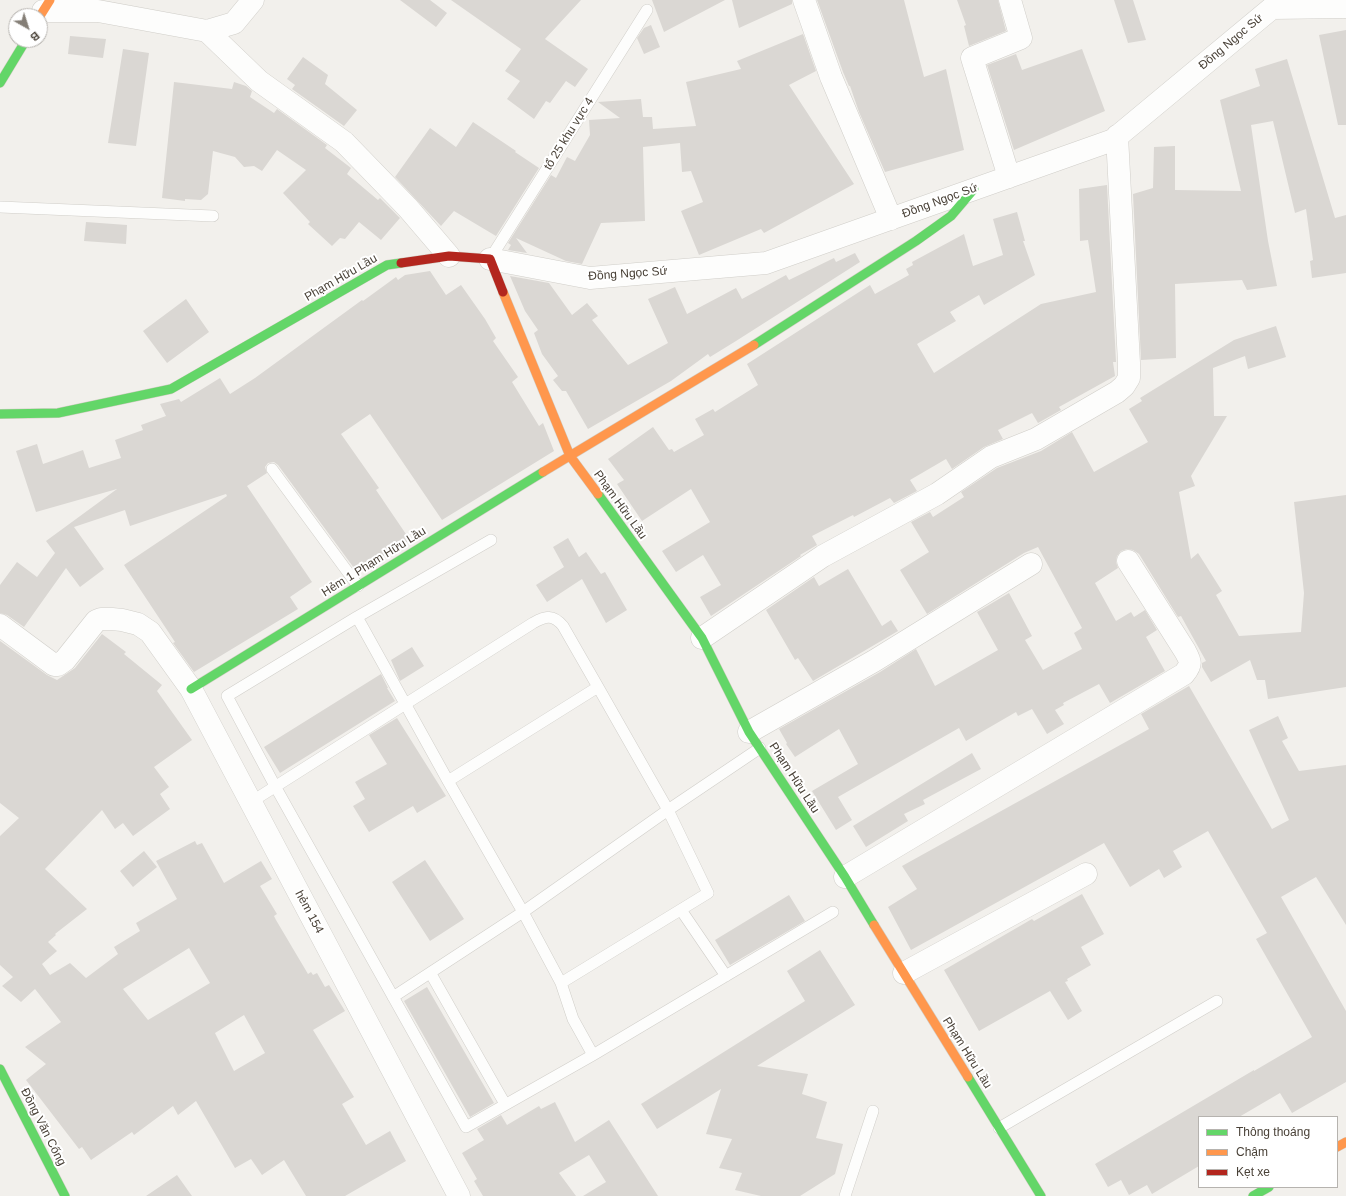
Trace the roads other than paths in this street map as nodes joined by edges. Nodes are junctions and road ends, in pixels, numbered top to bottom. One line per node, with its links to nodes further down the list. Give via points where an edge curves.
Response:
1 (253, 0): 7 (street, via 234,23)
2 (804, 0): 15 (street, via 831,77)
3 (1010, 0): 11 (street, via 1021,38 972,58)
4 (1346, 7): 10 (street, Đồng Ngọc Sứ, via 1272,8)
5 (48, 9): 7 (street, via 98,11)
6 (647, 10): 17 (lane, tổ 25 khu vực 4)
7 (207, 31): 16 (street, via 259,81 344,142 408,208)
8 (21, 48): 9 (street)
9 (0, 83)
10 (1117, 136): 11 (street, Đồng Ngọc Sứ, via 1113,140); 27 (street, via 1129,362 1129,378 1124,386 1036,439 991,457 938,494 824,556)
11 (1009, 177): 12 (street, Đồng Ngọc Sứ)
12 (974, 189): 15 (street, Đồng Ngọc Sứ); 19 (street, Hẻm 1 Phạm Hữu Lầu, via 951,216 916,242 743,352)
13 (0, 207): 14 (lane)
14 (213, 216)
15 (891, 219): 17 (street, Đồng Ngọc Sứ, via 766,263 590,278)
16 (449, 256): 17 (street, Phạm Hữu Lầu); 18 (street, Phạm Hữu Lầu, via 387,265 171,389 58,413)
17 (490, 259): 19 (street, Phạm Hữu Lầu)
18 (0, 414)
19 (570, 456): 24 (street, Hẻm 1 Phạm Hữu Lầu); 27 (street, Phạm Hữu Lầu)
20 (272, 469): 24 (lane)
21 (492, 540): 25 (lane)
22 (1128, 561): 37 (street, via 1190,661 1190,667 1184,674)
23 (1031, 564): 31 (street, via 874,661)
24 (358, 586): 29 (street, Hẻm 1 Phạm Hữu Lầu)
25 (357, 617): 30 (lane); 33 (lane, via 227,696)
26 (0, 625): 29 (street, hẻm 154, via 54,665 58,665 65,660 93,624 101,619 133,623 150,632)
27 (702, 638): 31 (street, Phạm Hữu Lầu)
28 (598, 687): 30 (lane, via 563,626 551,617 533,623); 32 (lane); 35 (lane)
29 (191, 689): 34 (street, hẻm 154)
30 (406, 705): 32 (lane); 33 (lane)
31 (754, 740): 35 (lane); 37 (street, Phạm Hữu Lầu)
32 (448, 781): 39 (lane)
33 (275, 786): 34 (lane); 45 (lane)
34 (251, 802): 54 (street, hẻm 154)
35 (668, 810): 38 (lane, via 708,893); 39 (lane)
36 (1086, 874): 41 (street)
37 (845, 877): 41 (street, Phạm Hữu Lầu)
38 (681, 910): 43 (lane); 44 (lane)
39 (523, 912): 42 (lane); 44 (lane)
40 (833, 912): 43 (lane)
41 (904, 973): 51 (street, Phạm Hữu Lầu)
42 (430, 974): 45 (lane); 49 (lane)
43 (726, 976): 47 (lane)
44 (561, 983): 47 (lane, via 573,1019)
45 (393, 997): 49 (lane, via 466,1127)
46 (1217, 1001): 51 (lane)
47 (593, 1055): 49 (lane)
48 (0, 1069): 53 (street, Đồng Văn Cống)
49 (505, 1104)
50 (873, 1111): 55 (lane)
51 (999, 1128): 56 (street, Phạm Hữu Lầu)
52 (1267, 1188): 57 (street)
53 (65, 1196)
54 (459, 1196)
55 (845, 1196)
56 (1041, 1196)
57 (1253, 1196)

